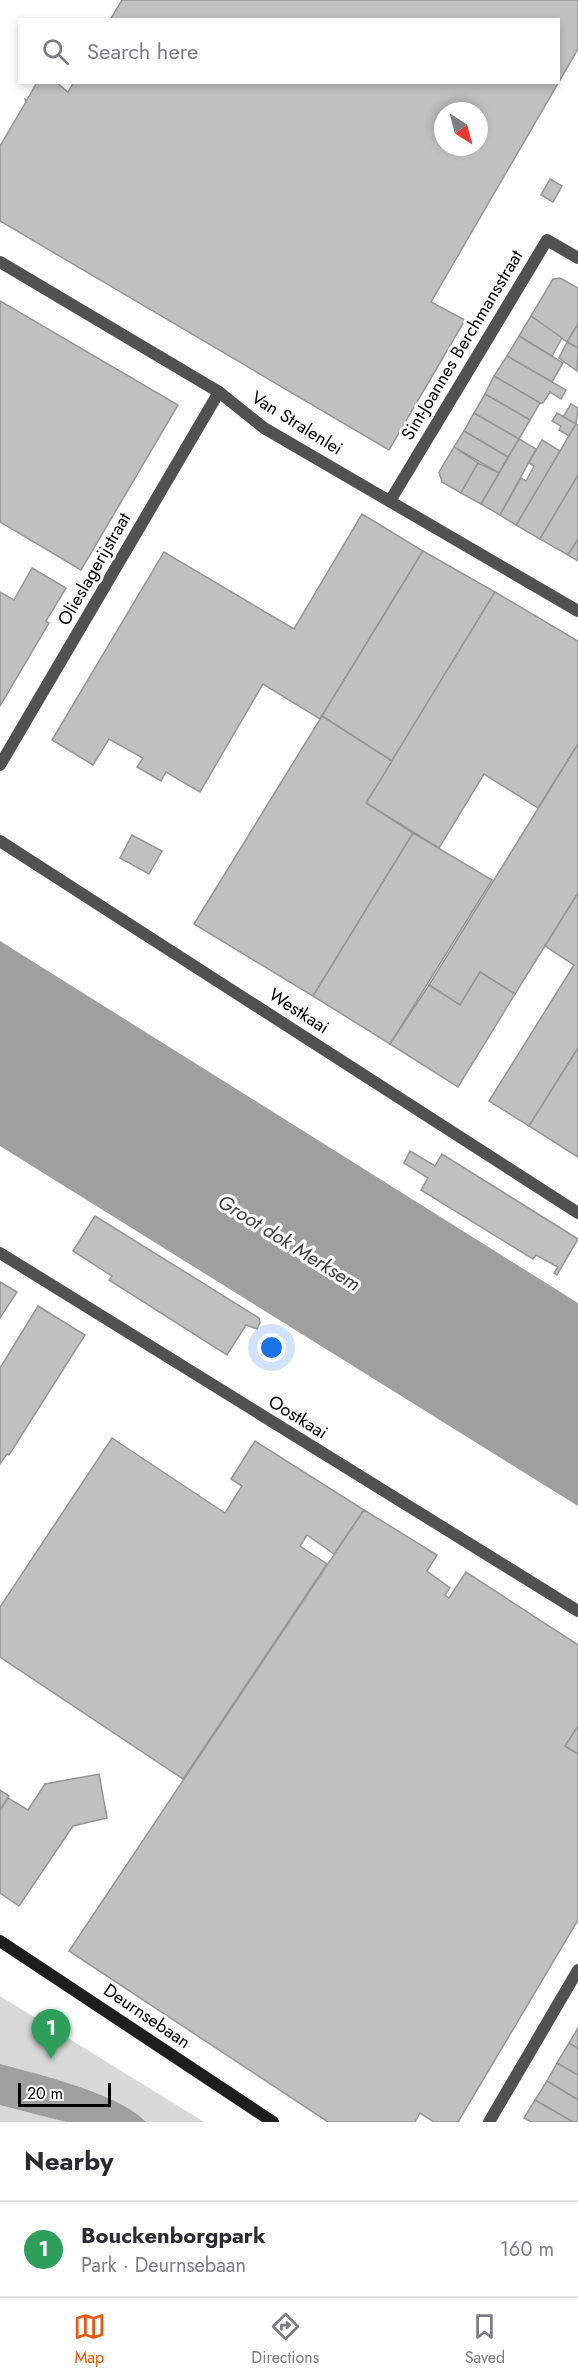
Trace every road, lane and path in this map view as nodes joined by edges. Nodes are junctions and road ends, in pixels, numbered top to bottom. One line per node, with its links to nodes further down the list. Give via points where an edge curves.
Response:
1 (578, 258): 4 (street, Sint-Joannes Berchmansstraat, via 547,240)
2 (0, 262): 3 (street, Van Stralenlei)
3 (219, 392): 4 (street, Van Stralenlei, via 264,428); 6 (street, Olieslagerijstraat)
4 (390, 501): 5 (street, Van Stralenlei)
5 (578, 611)
6 (0, 765)
7 (0, 841): 8 (street, Westkaai)
8 (578, 1213)
9 (0, 1253): 10 (street, Oostkaai)
10 (578, 1611)
11 (0, 1941): 13 (main road, Deurnsebaan)
12 (578, 1970): 14 (street)
13 (273, 2122)
14 (489, 2122)

